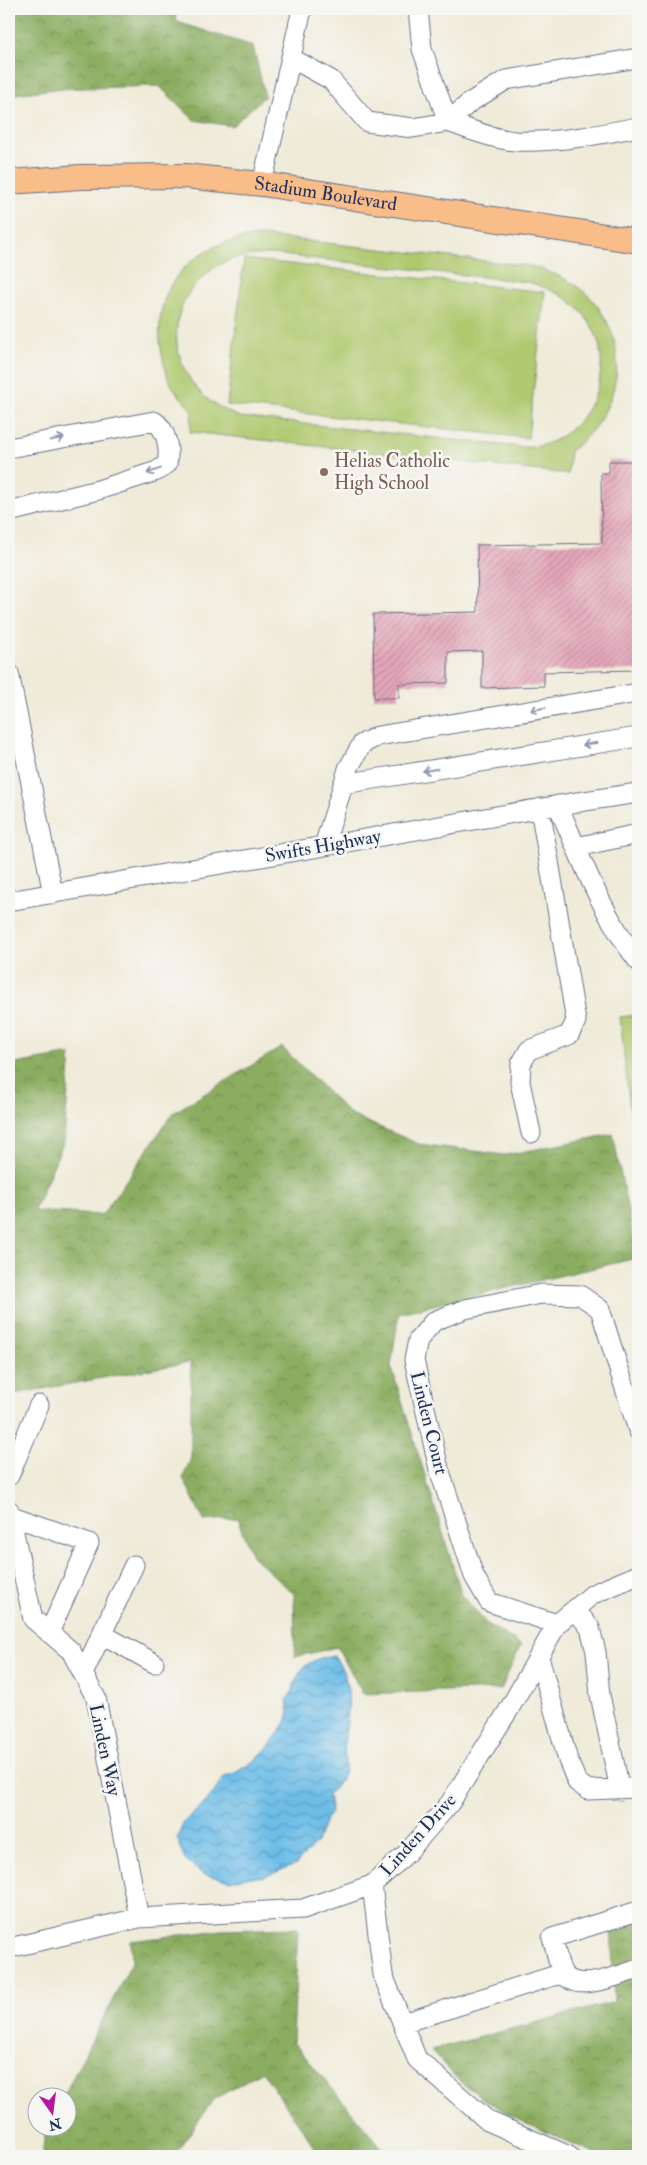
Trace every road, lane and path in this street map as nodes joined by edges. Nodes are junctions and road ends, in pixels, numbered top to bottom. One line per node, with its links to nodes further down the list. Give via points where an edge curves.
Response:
1 (302, 9): 3 (street)
2 (418, 9): 5 (street, via 422,50)
3 (291, 58): 5 (street, via 331,80 367,122 414,128); 8 (street)
4 (638, 58): 5 (street, via 506,80)
5 (448, 122): 6 (street, via 514,141 573,139)
6 (638, 127)
7 (9, 182): 8 (main road, Stadium Boulevard, via 81,177 185,176)
8 (262, 184): 9 (main road, Stadium Boulevard)
9 (638, 241)
10 (9, 448): 11 (street, one-way to 11, via 154,421 163,429 168,459 167,464 157,471 98,490)
11 (9, 512)
12 (9, 672): 21 (street)
13 (638, 693): 15 (street, one-way to 15, via 378,736 362,744)
14 (638, 736): 15 (street, one-way to 15)
15 (343, 784): 19 (street)
16 (638, 793): 17 (street, Swifts Highway)
17 (549, 807): 19 (street, Swifts Highway); 20 (street); 24 (street, via 576,1021 569,1035 529,1050 521,1064 520,1082)
18 (638, 834): 20 (street)
19 (324, 846): 21 (street, Swifts Highway)
20 (576, 847): 23 (street, via 591,886)
21 (53, 894): 22 (street, Swifts Highway)
22 (9, 901)
23 (638, 961)
24 (531, 1132)
25 (39, 1406): 27 (street)
26 (638, 1430): 33 (street, Linden Court, via 600,1309 580,1295 541,1294 465,1309 434,1321 418,1340 414,1360 439,1469 474,1576 489,1602)
27 (9, 1476)
28 (9, 1510): 29 (street, Linden Way)
29 (9, 1515): 34 (street, Linden Way, via 33,1619); 34 (street, via 89,1543)
30 (134, 1565): 35 (street)
31 (638, 1575): 32 (street, Linden Drive, via 593,1594)
32 (575, 1609): 33 (street, Linden Drive); 40 (street, via 590,1628 596,1652 600,1696)
33 (557, 1624): 36 (street, Linden Drive)
34 (49, 1633): 38 (street, Linden Way, via 71,1651)
35 (102, 1634): 37 (street); 38 (street)
36 (539, 1657): 40 (street, via 577,1782 588,1790); 41 (street, Linden Drive, via 450,1803 407,1853)
37 (154, 1663)
38 (83, 1674): 43 (street, Linden Way, via 96,1698)
39 (638, 1788): 40 (street)
40 (620, 1790)
41 (372, 1885): 43 (street, Linden Drive, via 303,1909); 47 (street, via 383,1975)
42 (638, 1911): 46 (street, via 552,1938)
43 (139, 1918): 44 (street, Linden Drive)
44 (9, 1948)
45 (638, 1969): 46 (street, via 594,1982 577,1983)
46 (563, 1973): 47 (street)
47 (403, 2023): 48 (street, via 417,2058 488,2121)
48 (569, 2156)

